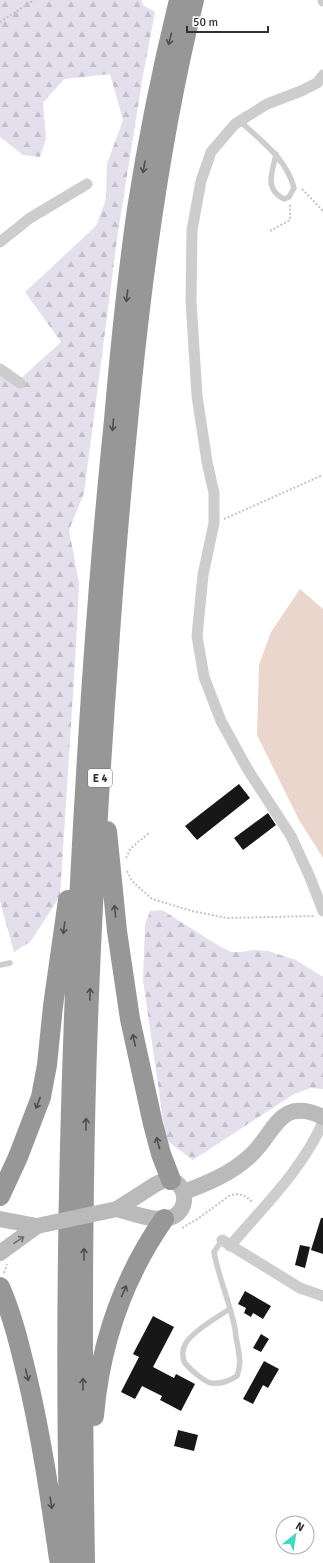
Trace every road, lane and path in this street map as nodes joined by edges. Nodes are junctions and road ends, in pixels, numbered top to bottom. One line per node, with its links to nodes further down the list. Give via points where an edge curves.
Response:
1 (34, 0): 3 (path)
2 (184, 1): 17 (highway, E 4, via 161,78 144,170 127,288 104,521)
3 (0, 22)
4 (323, 75): 5 (street, via 317,83 301,92 267,104)
5 (240, 121): 6 (lane); 16 (street, via 212,152 201,181 192,230 191,301 197,396 214,493)
6 (276, 154): 7 (lane); 9 (lane, via 271,188 277,196 284,199)
7 (291, 178): 9 (lane, via 294,188); 10 (path)
8 (87, 184): 12 (street, via 30,218)
9 (289, 197): 11 (path, via 290,220)
10 (323, 210)
11 (270, 231)
12 (0, 242)
13 (0, 369): 14 (street)
14 (20, 383)
15 (323, 475): 16 (path)
16 (214, 523): 21 (street, via 203,575 197,636 204,677 221,721 248,770 291,836 309,875)
17 (94, 765): 26 (highway, one-way to 17, via 161,1154 130,1019); 27 (highway, one-way to 27, via 54,998 42,1090 18,1157); 38 (highway, E 4, via 76,974 69,1214); 39 (highway, E 4, one-way to 17, via 84,1181)
18 (149, 833): 19 (path, via 130,848)
19 (123, 864)
20 (126, 869): 21 (path, via 132,881 152,899 192,911 227,918)
21 (319, 914)
22 (10, 963): 23 (lane)
23 (0, 965)
24 (323, 1116): 26 (street, via 299,1110 286,1114 277,1121 249,1157 235,1168 219,1178)
25 (323, 1122): 32 (street, via 295,1171)
26 (178, 1186): 28 (street, via 162,1180); 30 (street, via 184,1203 179,1213)
27 (0, 1196)
28 (117, 1210): 30 (street); 31 (street, bridge)
29 (0, 1219): 31 (street)
30 (164, 1219): 40 (highway, one-way to 30, via 91,1444 100,1371 110,1327 122,1295)
31 (37, 1226): 33 (street, one-way to 31)
32 (226, 1243): 35 (street, via 300,1288); 36 (lane, via 214,1252)
33 (0, 1253)
34 (0, 1287): 37 (highway, one-way to 37, via 32,1396)
35 (323, 1296)
36 (230, 1309): 36 (lane, via 214,1318 185,1343 185,1363 210,1383 226,1383 237,1376 240,1369 235,1325)
37 (60, 1563)
38 (70, 1563)
39 (85, 1563)
40 (92, 1563)

